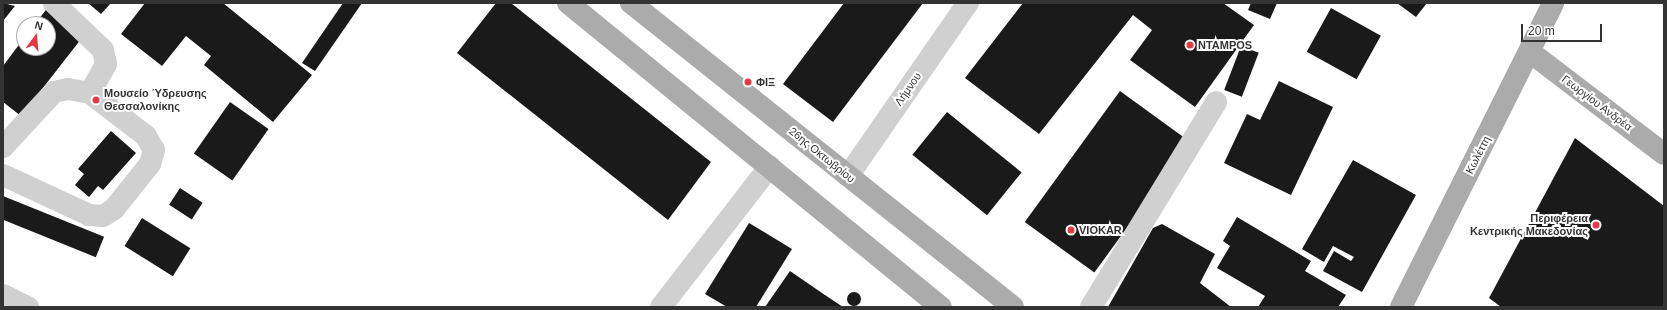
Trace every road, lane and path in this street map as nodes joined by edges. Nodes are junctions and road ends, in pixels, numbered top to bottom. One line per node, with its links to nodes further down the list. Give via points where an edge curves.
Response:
1 (54, 3): 7 (street, via 98,44 106,56 103,70)
2 (568, 3): 11 (main road)
3 (631, 3): 13 (main road, 26ης Οκτωβρίου)
4 (968, 3): 13 (street, Λήμνου)
5 (1553, 3): 6 (main road, Κωλέττη)
6 (1530, 52): 10 (main road, Γεωργίου Ανδρέα); 18 (main road, Κωλέττη)
7 (90, 93): 9 (street, via 68,89 54,92); 12 (street, via 146,136 154,150 150,164 114,209 103,216 89,215)
8 (1216, 102): 17 (street)
9 (3, 147)
10 (1664, 154)
11 (770, 166): 14 (street); 15 (main road)
12 (3, 175)
13 (848, 176): 16 (main road, 26ης Οκτωβρίου)
14 (661, 307)
15 (941, 307)
16 (1013, 307)
17 (1091, 307)
18 (1401, 307)

